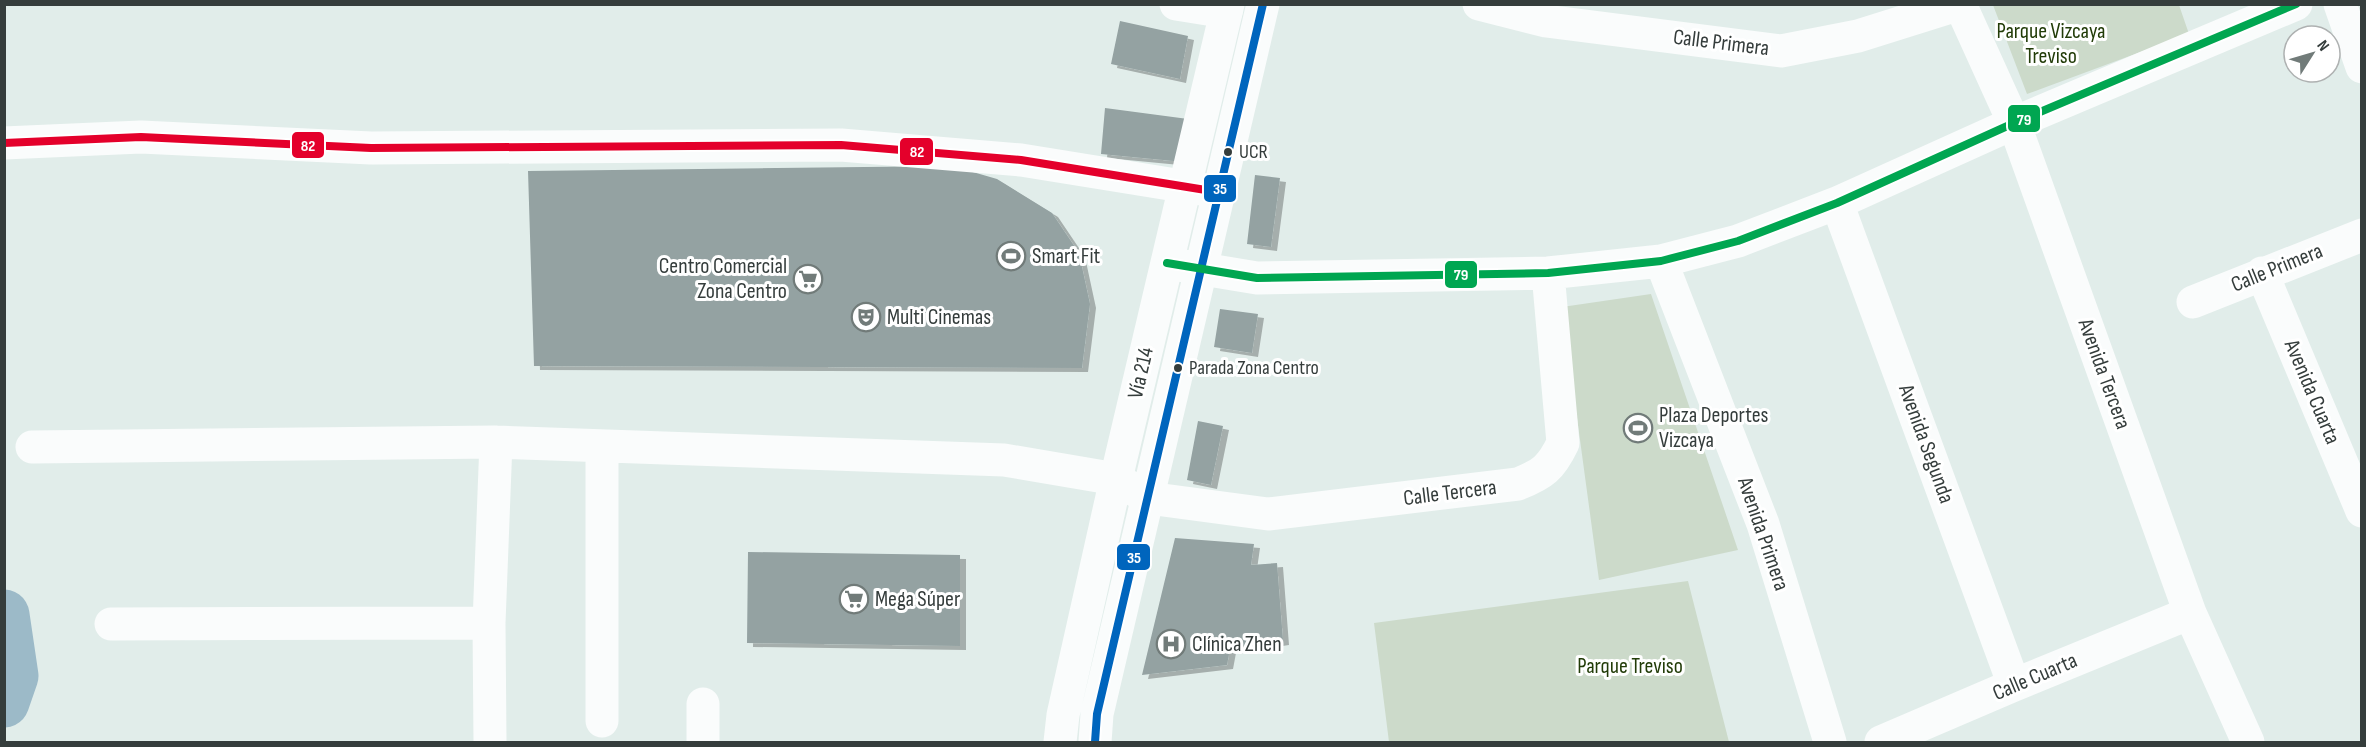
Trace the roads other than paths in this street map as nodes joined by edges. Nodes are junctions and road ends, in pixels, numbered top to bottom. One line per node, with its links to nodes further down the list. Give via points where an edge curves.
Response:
1 (1176, 4): 7 (street)
2 (1263, 4): 12 (street, Vía 214)
3 (1479, 4): 4 (street, Calle Primera, via 1546,21 1781,51 1858,36)
4 (1960, 4): 9 (street, Avenida Tercera)
5 (2296, 4): 9 (street)
6 (2340, 4): 8 (street)
7 (1227, 8): 11 (street, Vía 214)
8 (2361, 67)
9 (2014, 123): 13 (street); 27 (street, Avenida Tercera)
10 (4, 143): 11 (street, via 141,137 370,148 841,145 1021,160)
11 (1185, 187): 12 (street); 16 (street, Vía 214)
12 (1218, 192): 17 (street, Vía 214)
13 (1837, 203): 15 (street, via 1738,241); 30 (street, Avenida Segunda)
14 (2361, 235): 19 (street, Calle Primera)
15 (1661, 261): 18 (street); 37 (street, Avenida Primera, via 1762,524)
16 (1167, 263): 17 (street); 24 (street, Vía 214)
17 (1202, 270): 18 (street, via 1257,278); 25 (street, Vía 214)
18 (1548, 273): 25 (street, Calle Tercera, via 1563,443 1553,462 1539,476 1518,484 1268,514)
19 (2262, 273): 20 (street, Calle Primera); 26 (street, Avenida Cuarta)
20 (2193, 302)
21 (496, 442): 22 (street); 23 (street); 28 (street)
22 (32, 447)
23 (602, 447): 24 (street, via 1004,459); 32 (street)
24 (1116, 479): 25 (street); 35 (street, Vía 214)
25 (1148, 498): 36 (street, Vía 214, via 1097,714)
26 (2361, 511)
27 (2190, 613): 30 (street, Calle Cuarta); 39 (street, Avenida Tercera)
28 (489, 622): 29 (street); 33 (street)
29 (111, 624)
30 (2014, 685): 38 (street, Calle Cuarta)
31 (703, 704): 34 (street)
32 (602, 721)
33 (490, 742)
34 (703, 742)
35 (1060, 742)
36 (1095, 742)
37 (1830, 742)
38 (1881, 742)
39 (2248, 742)

